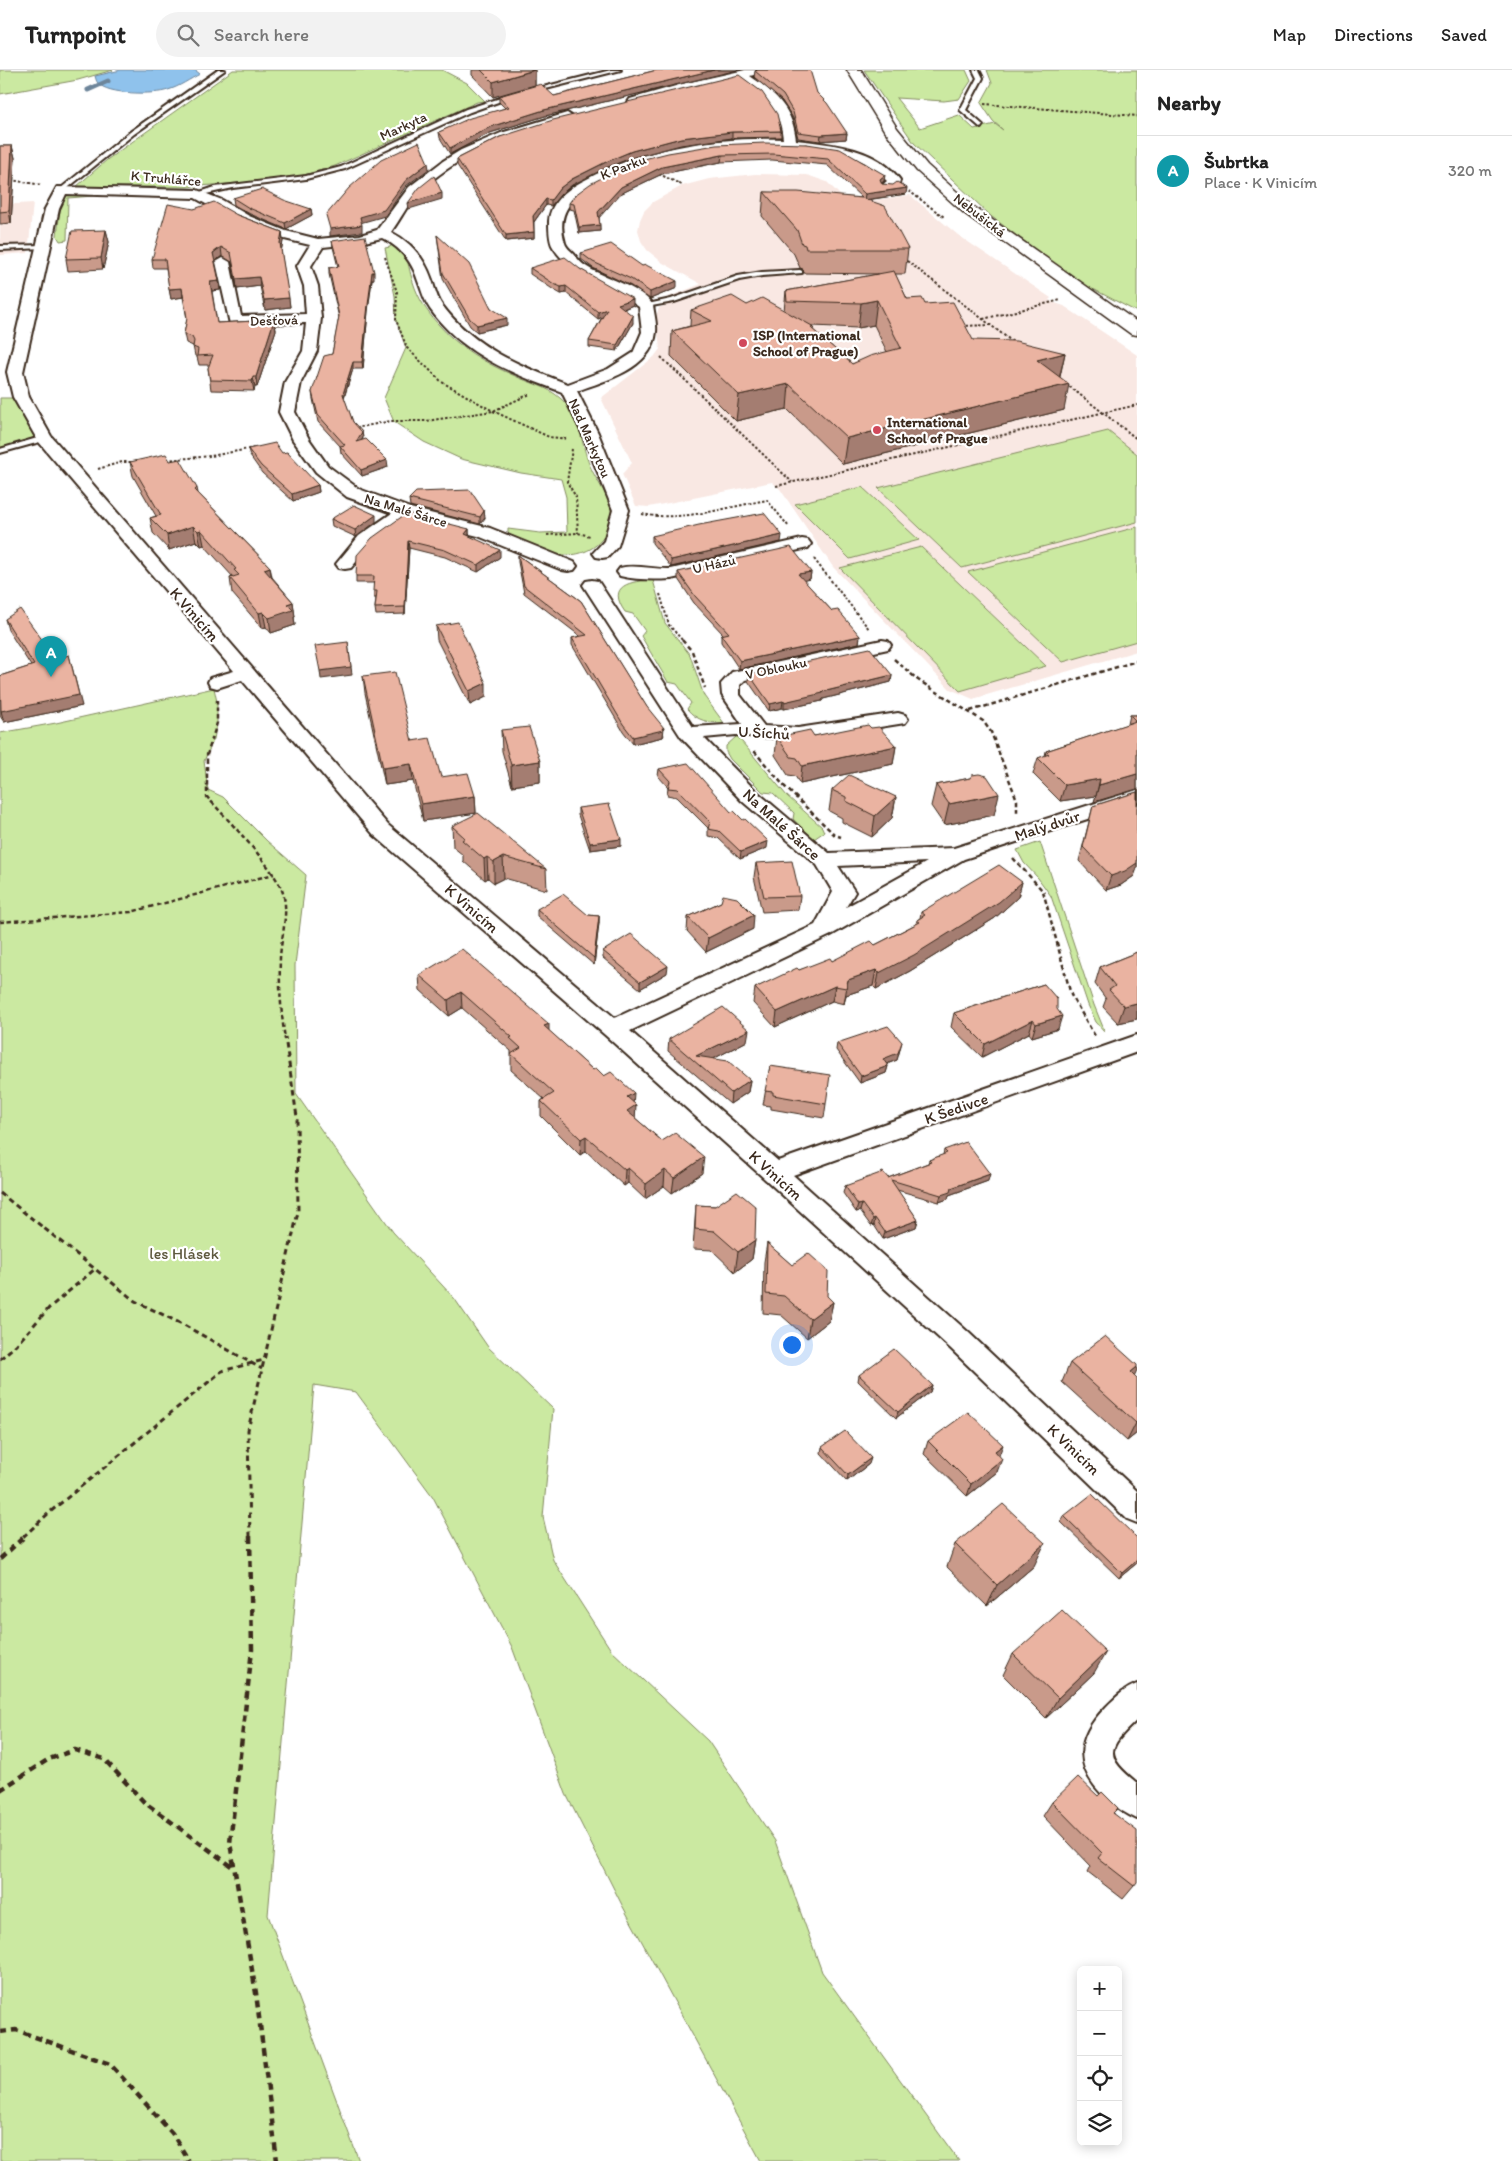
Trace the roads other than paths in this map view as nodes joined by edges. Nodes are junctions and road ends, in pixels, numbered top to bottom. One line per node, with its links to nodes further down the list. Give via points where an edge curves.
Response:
1 (222, 70): 14 (lane, via 132,133)
2 (618, 70): 7 (lane)
3 (760, 70): 6 (street)
4 (854, 70): 24 (street, Nebušická, via 891,130 922,168 970,210)
5 (976, 70): 11 (lane, via 980,78 963,110)
6 (742, 76): 9 (street); 12 (street, via 766,92 782,110 790,127)
7 (526, 92)
8 (517, 94): 15 (lane, Markyta, via 462,112 344,167 317,176 216,188)
9 (621, 105)
10 (585, 113): 16 (street, via 495,138 454,159 413,190)
11 (981, 126)
12 (790, 144): 13 (street, K Parku, via 862,157 879,165 894,180); 22 (street, K Parku, via 706,145 664,153 601,174 566,199 558,212 558,245 579,268)
13 (887, 186)
14 (62, 190): 15 (street, K Truhlářce); 18 (street, K Vinicím, via 52,209)
15 (197, 194): 17 (street, K Truhlářce, via 244,219)
16 (382, 233): 17 (street); 25 (street, Nad Markytou, via 408,249 422,271 434,304 454,329 487,355 515,370)
17 (318, 243): 23 (street, Na Malé Šárce, via 304,266 311,286)
18 (44, 246): 19 (lane); 26 (street, K Vinicím, via 15,372 21,397)
19 (0, 248)
20 (223, 262): 23 (street, Dešťová, via 235,321)
21 (800, 272): 22 (lane, via 738,278 672,301)
22 (646, 305): 25 (street, via 649,332 640,355 613,372)
23 (314, 318): 28 (street, Na Malé Šárce, via 310,351 293,382 287,412 300,440 322,469 353,493)
24 (1137, 330)
25 (568, 389): 30 (street, Nad Markytou, via 590,432 621,510)
26 (44, 438): 27 (lane); 36 (street, K Vinicím)
27 (0, 451)
28 (404, 512): 31 (street, via 365,540); 32 (street, Na Malé Šárce, via 484,532)
29 (802, 544): 33 (street, U Házů, via 671,574)
30 (607, 548): 32 (street, via 576,557); 33 (street, via 610,555 623,562)
31 (345, 564)
32 (568, 566): 34 (street, Na Malé Šárce, via 576,580)
33 (626, 572): 34 (street, via 610,584)
34 (592, 585): 40 (street, Na Malé Šárce)
35 (882, 645): 39 (street, V Oblouku, via 739,676 730,684 731,695)
36 (246, 673): 37 (street); 45 (street, K Vinicím, via 381,830)
37 (217, 682)
38 (898, 719): 39 (street, U Šíchů, via 798,734)
39 (758, 732): 40 (street, U Šíchů, via 736,729)
40 (688, 733): 43 (street, Na Malé Šárce, via 749,796)
41 (1137, 796): 42 (street, Malý dvůr)
42 (957, 854): 43 (street, Malý dvůr); 44 (street, Malý dvůr)
43 (824, 860): 44 (street, Na Malé Šárce, via 844,892)
44 (824, 930): 45 (street)
45 (613, 1029): 47 (street, K Vinicím)
46 (1137, 1044): 47 (street, K Šedivce)
47 (774, 1172): 48 (street, K Vinicím, via 959,1340)
48 (1137, 1510)
49 (1137, 1698): 50 (street, via 1108,1726 1097,1748 1100,1770)
50 (1137, 1803)

